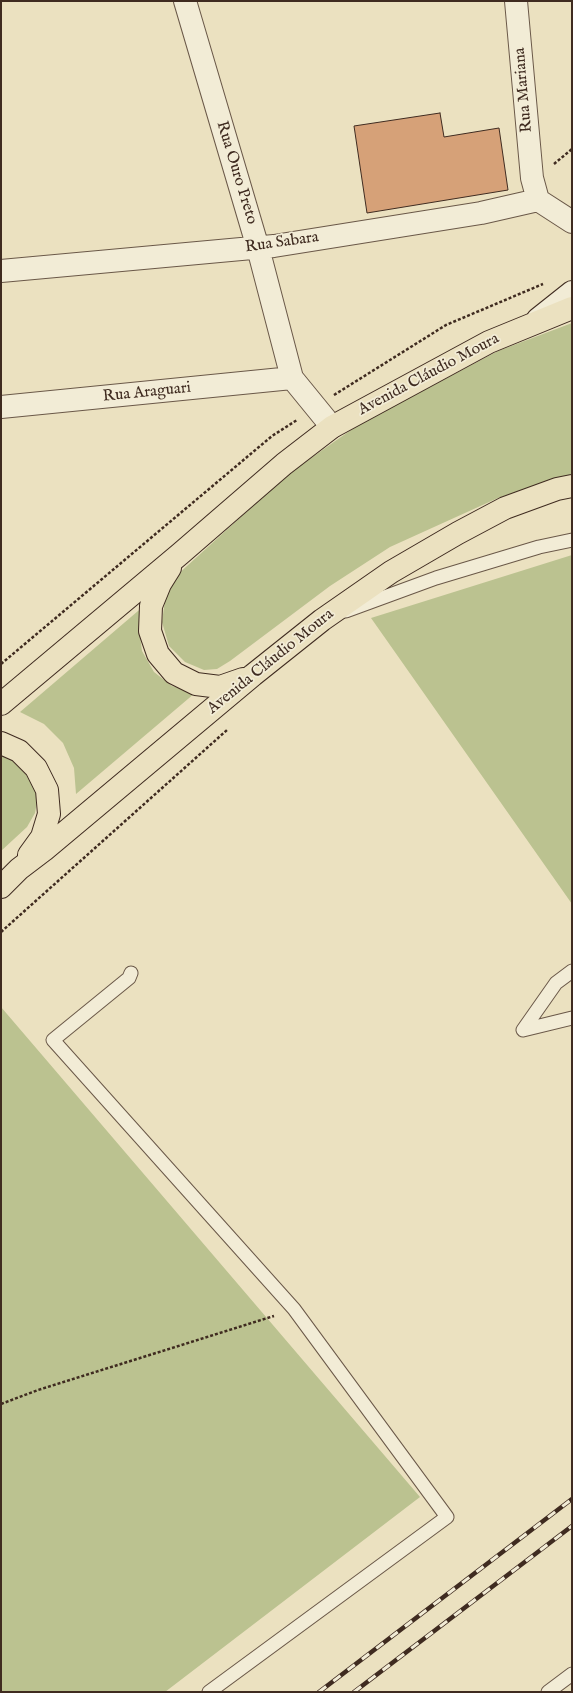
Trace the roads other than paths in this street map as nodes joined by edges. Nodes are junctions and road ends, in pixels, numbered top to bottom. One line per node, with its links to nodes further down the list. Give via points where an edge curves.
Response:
1 (185, 1): 5 (street, Rua Ouro Preto)
2 (516, 1): 3 (street, Rua Mariana, via 532,178)
3 (538, 200): 4 (street); 5 (street, Rua Sabara, via 481,213)
4 (572, 222)
5 (258, 248): 6 (street, Rua Sabara); 10 (street, Rua Ouro Preto)
6 (1, 271)
7 (572, 292): 9 (street)
8 (572, 308): 9 (highway, Avenida Cláudio Moura)
9 (530, 325): 12 (highway, Avenida Cláudio Moura, via 489,342)
10 (292, 378): 11 (street, Rua Araguari); 12 (street, Rua Ouro Preto)
11 (1, 407)
12 (332, 427): 15 (highway, Avenida Cláudio Moura, via 284,464)
13 (572, 486): 16 (highway, Avenida Cláudio Moura, via 505,508 458,532 391,572)
14 (572, 540): 16 (lane, via 539,547 436,578)
15 (180, 554): 17 (highway, via 160,584 151,606 150,631 158,654 174,673 196,684 220,687); 18 (highway, Avenida Cláudio Moura)
16 (322, 620): 17 (highway, Avenida Cláudio Moura)
17 (253, 675): 20 (highway, Avenida Cláudio Moura)
18 (1, 704)
19 (1, 743): 20 (highway, via 19,751 36,768 47,790 49,814 42,837)
20 (19, 869): 21 (highway, Avenida Cláudio Moura)
21 (1, 887)
22 (572, 971): 24 (lane, via 556,983 523,1030)
23 (131, 973): 26 (lane, via 129,978 53,1040 294,1309 447,1516)
24 (572, 1018)
25 (572, 1674): 27 (lane)
26 (209, 1692)
27 (548, 1692)

